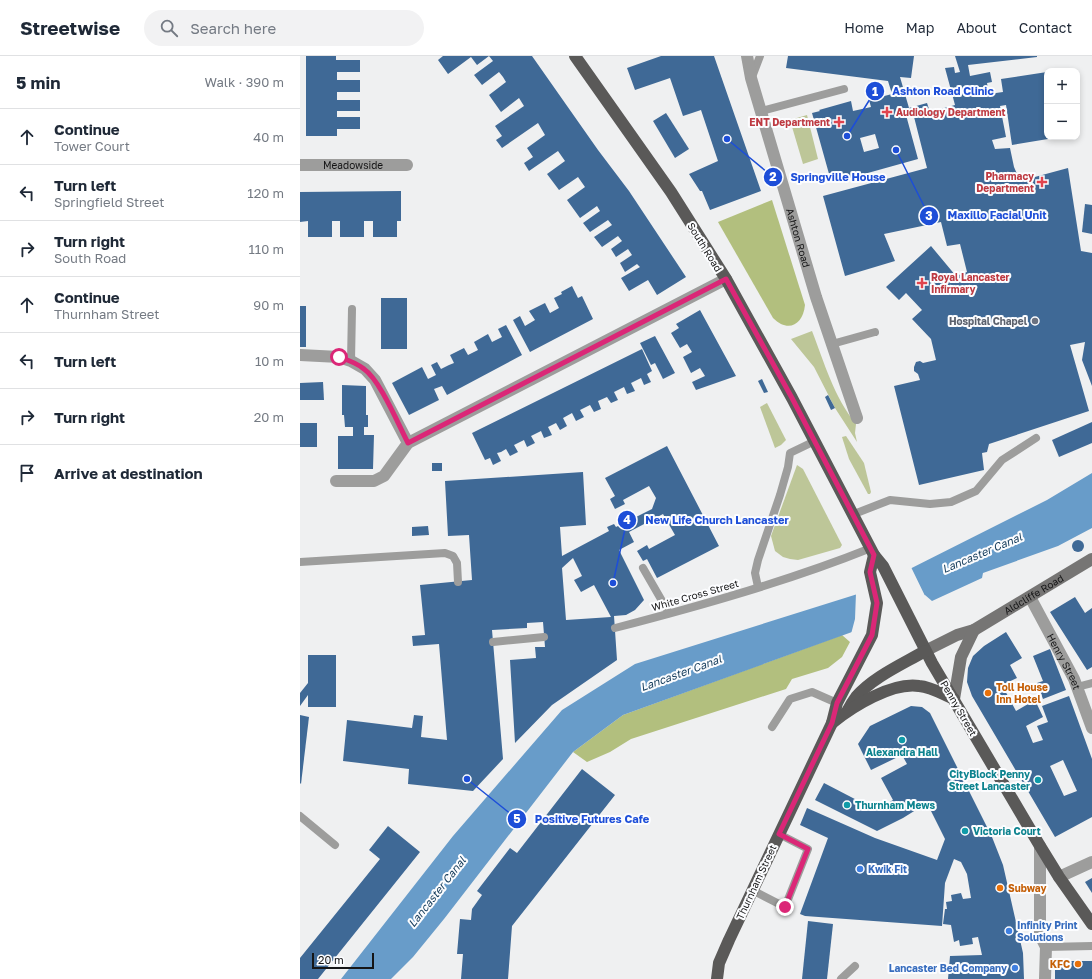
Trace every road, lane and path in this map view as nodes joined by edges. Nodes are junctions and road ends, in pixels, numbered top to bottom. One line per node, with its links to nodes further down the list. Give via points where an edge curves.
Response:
1 (575, 56): 9 (main road, South Road, via 671,192)
2 (747, 56): 4 (street, Ashton Road)
3 (760, 56): 4 (lane)
4 (751, 78): 6 (street, Ashton Road)
5 (844, 89): 6 (lane)
6 (762, 111): 12 (street, Ashton Road)
7 (300, 165): 8 (street, Meadowside)
8 (407, 166)
9 (726, 279): 17 (main road, South Road); 18 (street)
10 (352, 310): 14 (lane)
11 (875, 332): 12 (lane)
12 (832, 344): 15 (street, Ashton Road)
13 (300, 355): 14 (street, via 339,357)
14 (351, 361): 18 (street, via 365,369 375,380)
15 (857, 418)
16 (1036, 438): 20 (lane, via 1002,460 976,491 951,502 930,504 890,500)
17 (815, 441): 20 (main road, South Road); 27 (lane, via 790,453 780,495 758,560 755,573)
18 (408, 443): 19 (street, via 384,476 374,481)
19 (336, 481)
20 (854, 514): 21 (main road, South Road)
21 (872, 551): 24 (main road, South Road); 27 (lane, White Cross Street, via 849,556); 38 (main road, Thurnham Street, via 870,572 877,603 872,632)
22 (1092, 559): 28 (street, Aldcliffe Road)
23 (300, 562): 26 (lane, via 445,553 453,556 457,563)
24 (883, 566): 34 (main road, Penny Street)
25 (643, 568): 29 (lane)
26 (458, 582)
27 (758, 587): 29 (lane, White Cross Street)
28 (1030, 597): 31 (street, Aldcliffe Road); 36 (street, Henry Street)
29 (669, 613): 30 (lane, White Cross Street)
30 (615, 628)
31 (974, 630): 34 (street, Aldcliffe Road); 37 (street, via 961,657)
32 (544, 637): 33 (lane)
33 (493, 642)
34 (925, 650): 37 (main road, Penny Street); 39 (main road, Thurnham Street, via 881,676 856,697)
35 (1092, 683): 36 (lane)
36 (1077, 686): 42 (street, Henry Street)
37 (954, 699): 39 (main road, Thurnham Street, via 933,689 909,686 886,691); 46 (main road, Penny Street)
38 (837, 703): 40 (main road, Thurnham Street); 41 (lane, via 812,692 790,698)
39 (847, 711): 40 (main road, Thurnham Street)
40 (832, 723): 44 (main road, Thurnham Street)
41 (772, 727)
42 (1092, 728)
43 (300, 816): 45 (lane)
44 (779, 834): 49 (main road, Thurnham Street); 49 (lane, via 808,849 785,907)
45 (335, 845)
46 (1040, 846): 48 (main road, Penny Street); 52 (street, via 1040,935)
47 (1092, 862): 48 (street)
48 (1059, 877): 50 (main road, Penny Street)
49 (752, 890): 54 (main road, Thurnham Street, via 728,940 719,963)
50 (1092, 924)
51 (1092, 946): 52 (lane)
52 (1046, 947): 56 (street)
53 (855, 966): 55 (lane)
54 (717, 979)
55 (841, 979)
56 (1045, 979)

